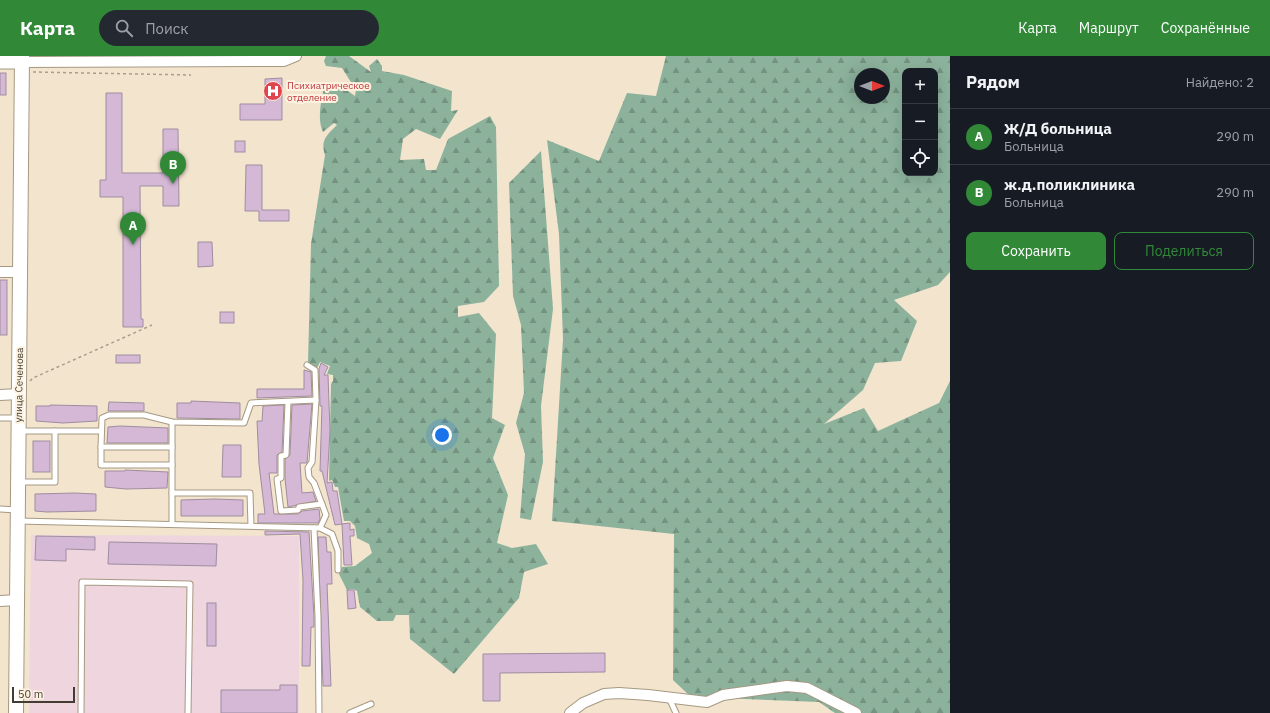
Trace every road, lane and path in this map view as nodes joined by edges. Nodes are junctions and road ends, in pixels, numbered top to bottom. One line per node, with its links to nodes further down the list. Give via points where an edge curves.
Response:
1 (296, 56): 2 (street, via 284,61)
2 (273, 59): 4 (street)
3 (0, 62): 4 (street)
4 (22, 63): 5 (path); 7 (main road, улица Сеченова)
5 (191, 75)
6 (0, 272): 7 (street)
7 (20, 272): 10 (main road, улица Сеченова)
8 (152, 325): 10 (path, via 33,378)
9 (307, 365): 12 (lane, via 314,370)
10 (19, 394): 11 (street); 16 (main road, улица Сеченова)
11 (0, 395)
12 (316, 400): 13 (lane); 24 (lane, via 312,462 308,468 309,477)
13 (288, 402): 15 (lane, via 251,403 244,423); 24 (lane, via 286,454 281,456 281,478 277,479 281,511)
14 (0, 418): 16 (lane)
15 (172, 422): 18 (lane, via 144,415 109,415 102,418); 20 (lane)
16 (18, 424): 17 (lane); 22 (main road, улица Сеченова)
17 (55, 431): 18 (lane); 22 (lane, via 55,482)
18 (101, 431): 19 (lane)
19 (101, 447): 20 (lane); 21 (lane, via 101,465)
20 (172, 447): 21 (lane)
21 (172, 465): 23 (lane)
22 (18, 482): 26 (main road, улица Сеченова)
23 (172, 493): 27 (lane); 28 (lane, via 250,493)
24 (322, 504): 30 (lane, via 326,514)
25 (0, 509): 26 (lane)
26 (18, 515): 27 (lane); 32 (main road, улица Сеченова)
27 (172, 523): 28 (lane)
28 (251, 526): 29 (lane)
29 (314, 528): 30 (lane); 39 (lane)
30 (320, 528): 31 (lane, via 332,534 338,550)
31 (338, 570)
32 (17, 600): 33 (street); 36 (main road, улица Сеченова)
33 (0, 601)
34 (669, 698): 41 (street, via 604,694 583,703); 42 (lane); 43 (street, via 707,702 723,695 787,686 807,688)
35 (371, 704): 40 (lane)
36 (16, 713)
37 (81, 713): 38 (lane, via 82,582 190,584)
38 (188, 713)
39 (319, 713)
40 (350, 713)
41 (570, 713)
42 (676, 713)
43 (856, 713)

